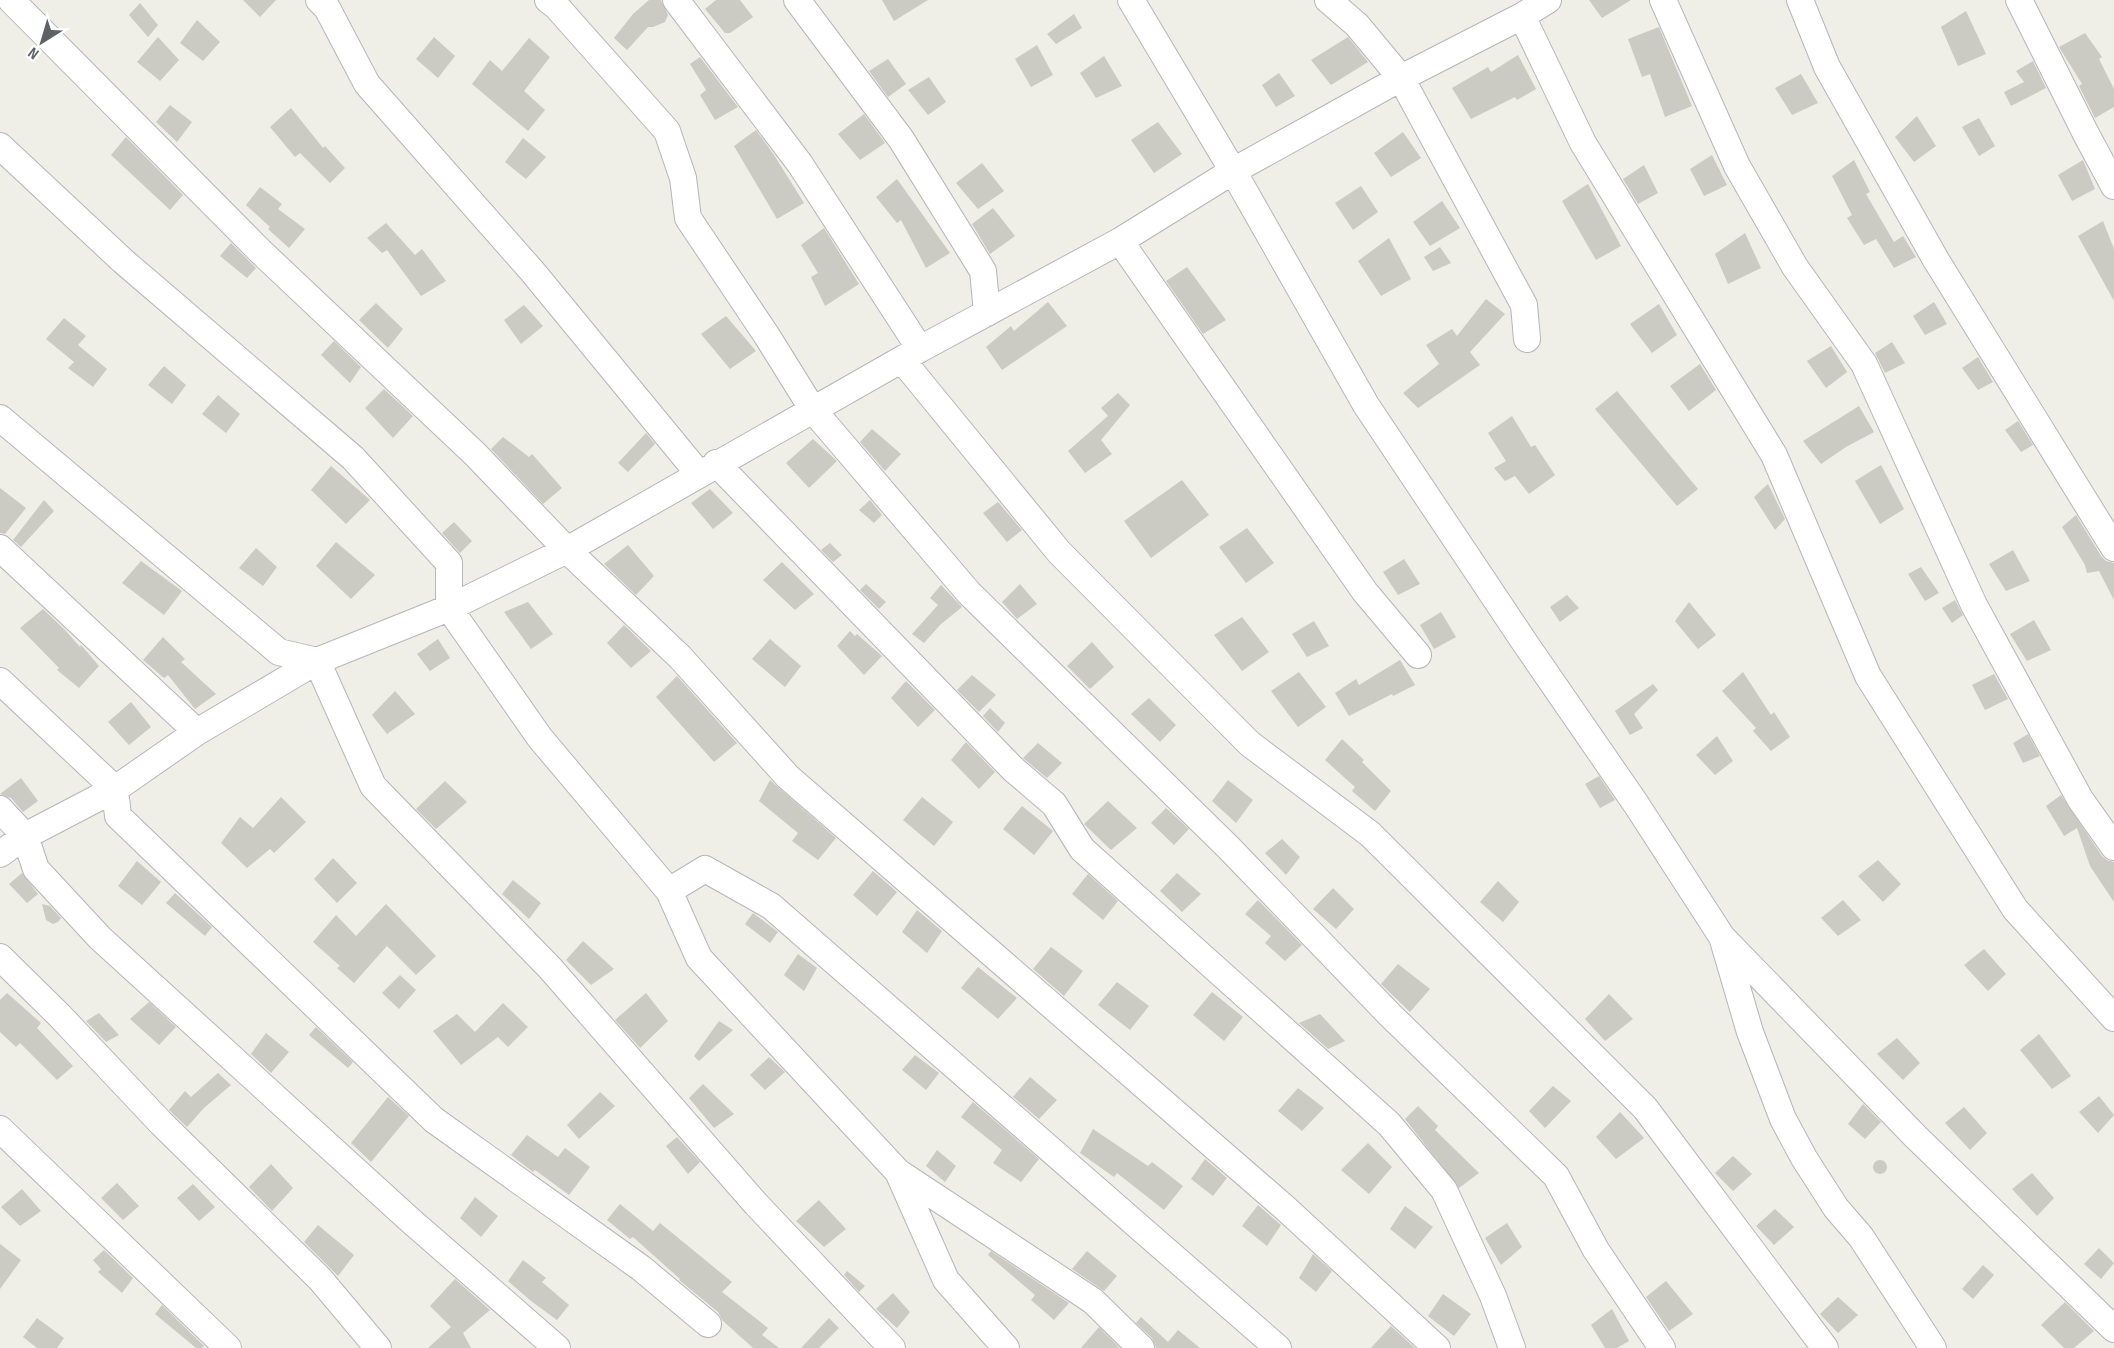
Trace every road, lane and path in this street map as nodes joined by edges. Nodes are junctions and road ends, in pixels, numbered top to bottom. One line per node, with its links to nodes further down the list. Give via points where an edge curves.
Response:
1 (11, 0): 26 (street, via 260,251 475,454)
2 (319, 0): 23 (street, via 367,84)
3 (548, 0): 21 (street, via 667,131 683,178 688,218)
4 (676, 0): 20 (street, via 800,164)
5 (797, 0): 18 (street, via 901,139 983,271)
6 (1131, 0): 15 (street)
7 (1328, 0): 13 (street, via 1357,25)
8 (1548, 0): 12 (street)
9 (1663, 0): 35 (street, via 1737,166 1795,267 1864,364 1974,605 2080,799)
10 (1800, 0): 25 (street, via 1827,67 1930,250)
11 (2019, 0): 16 (street)
12 (1522, 16): 13 (street); 40 (street, via 1583,143 1774,455 1868,676 2016,909)
13 (1401, 78): 15 (street); 19 (street, via 1524,305)
14 (0, 146): 27 (street, via 123,261 353,458 449,563)
15 (1233, 171): 17 (street); 38 (street, via 1366,405)
16 (2114, 186)
17 (1120, 241): 18 (street); 28 (street, via 1365,592)
18 (987, 313): 20 (street)
19 (1527, 339)
20 (911, 354): 21 (street); 55 (street, via 1059,552 1250,744 1370,834 1645,1108)
21 (813, 410): 23 (street); 54 (street, via 969,593 1556,1176 1596,1250)
22 (0, 418): 29 (street, via 279,652)
23 (708, 469): 26 (street); 53 (street, via 1013,769 1054,804 1082,849 1389,1124 1444,1190 1493,1296)
24 (0, 548): 31 (street)
25 (2114, 548)
26 (567, 550): 27 (street); 52 (street, via 680,657 788,777 1275,1199)
27 (449, 608): 29 (street); 37 (street, via 540,738)
28 (1418, 655)
29 (317, 661): 31 (street); 48 (street, via 373,786 550,968 756,1204)
30 (0, 681): 32 (street)
31 (197, 732): 32 (street)
32 (115, 789): 34 (street); 43 (street, via 118,816 434,1120 641,1268)
33 (0, 809): 34 (street)
34 (25, 836): 36 (street); 47 (street, via 36,869 100,939)
35 (2114, 847)
36 (0, 854)
37 (669, 891): 42 (street, via 699,958); 51 (street, via 705,869 771,906)
38 (1722, 937): 44 (street, via 1916,1137); 56 (street, via 1754,1043 1783,1119 1830,1198 1862,1237)
39 (0, 957): 46 (street, via 320,1279)
40 (2114, 1018)
41 (0, 1129): 45 (street)
42 (898, 1172): 49 (street, via 946,1280); 50 (street, via 1093,1301)
43 (708, 1324)
44 (2114, 1329)
45 (228, 1348)
46 (378, 1348)
47 (556, 1348)
48 (892, 1348)
49 (1006, 1348)
50 (1141, 1348)
51 (1278, 1348)
52 (1437, 1348)
53 (1512, 1348)
54 (1662, 1348)
55 (1825, 1348)
56 (1933, 1348)

